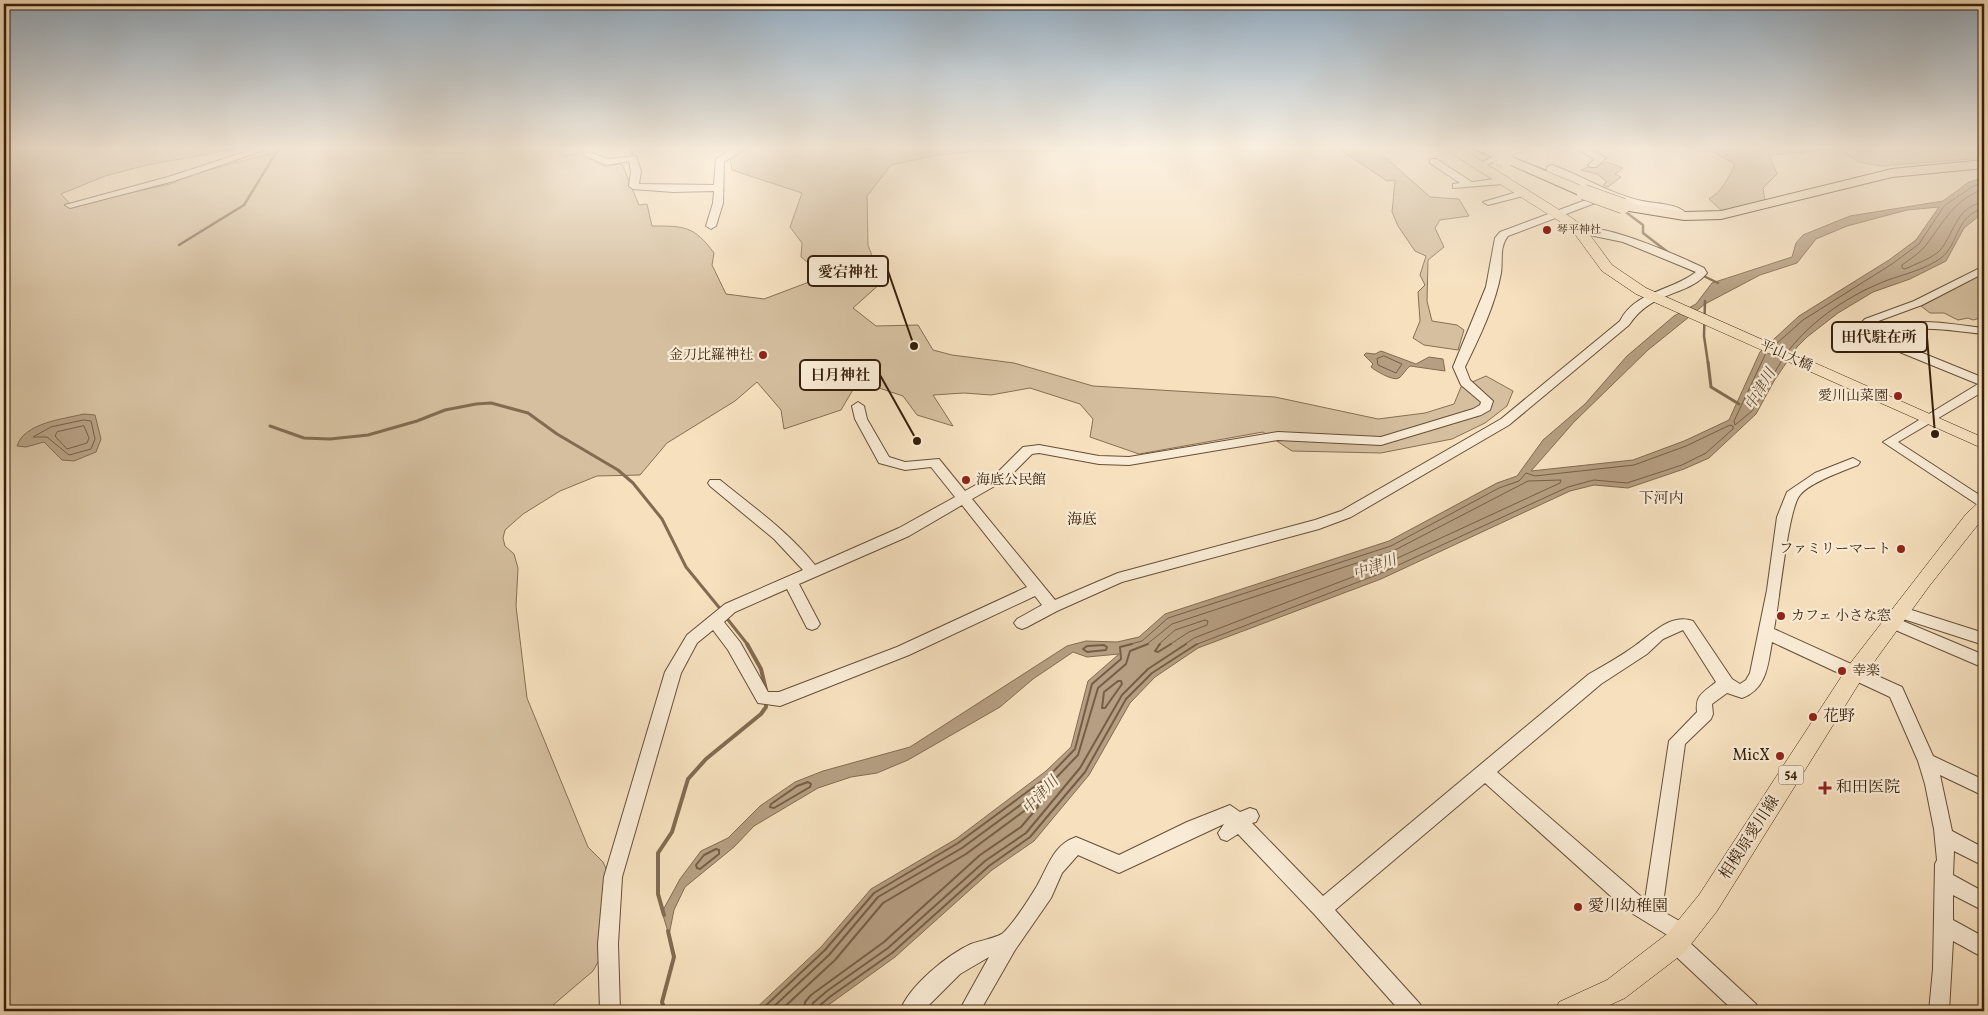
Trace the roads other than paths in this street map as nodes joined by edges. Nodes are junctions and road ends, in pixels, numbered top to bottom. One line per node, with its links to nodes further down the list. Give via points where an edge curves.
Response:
1 (108, 195): 10 (street)
2 (717, 195): 13 (street)
3 (1515, 195): 9 (street)
4 (1526, 195): 11 (main road)
5 (1593, 195): 12 (highway, bridge, via 1623,206)
6 (1607, 195): 11 (street)
7 (1609, 195): 12 (street, via 1679,211)
8 (1807, 195): 12 (highway, via 1740,212 1707,217)
9 (1492, 199)
10 (70, 206)
11 (1558, 214): 14 (main road); 25 (street, via 1509,230 1498,242 1494,276 1460,367 1465,382 1487,401 1486,407 1477,412 1399,437 1367,442 1278,436 1129,461 1028,450 1002,476)
12 (1684, 216)
13 (711, 226)
14 (1579, 230): 16 (main road, via 1607,268); 16 (street, via 1626,239 1700,270 1699,275)
15 (1984, 269): 18 (street, via 1918,303 1869,321 1858,331)
16 (1655, 298): 21 (main road, 平山大橋); 30 (street, via 1640,304 1625,323 1505,422 1346,514 1271,537 1146,568)
17 (1984, 331): 18 (street, via 1909,325 1891,331)
18 (1879, 340): 19 (street)
19 (1984, 384): 21 (street)
20 (858, 406): 25 (street, via 861,419 884,460 905,466 934,462)
21 (1921, 416): 22 (main road); 26 (street, via 1890,442)
22 (1984, 444)
23 (1854, 462): 35 (street, via 1820,476 1794,492 1784,517)
24 (715, 483): 27 (street, via 796,551)
25 (964, 496): 27 (street, via 904,532); 29 (street)
26 (1984, 506): 31 (main road, 相模原愛川線 / 54)
27 (812, 572): 28 (street)
28 (790, 581): 32 (street); 33 (street, via 730,608)
29 (1036, 589): 30 (street); 33 (street, via 903,651 780,699 764,698 734,646)
30 (1052, 607): 34 (street)
31 (1895, 617): 36 (street); 37 (street); 38 (main road, 相模原愛川線 / 54)
32 (813, 618)
33 (714, 620): 53 (street, via 692,639 672,672 613,877 608,944)
34 (1022, 624)
35 (1767, 632): 38 (street); 39 (street, via 1758,673 1752,685 1742,691)
36 (1984, 640)
37 (1984, 662)
38 (1856, 671): 40 (street, via 1896,692); 50 (main road, 相模原愛川線 / 54, via 1708,904)
39 (1726, 684): 41 (street, via 1688,626 1682,624 1658,634 1641,650 1595,679); 48 (street, via 1704,702 1705,714 1677,741)
40 (1927, 761): 42 (street); 43 (street)
41 (1485, 772): 47 (street); 48 (street, via 1632,903)
42 (1984, 788)
43 (1944, 836): 44 (street); 45 (street)
44 (1984, 857)
45 (1944, 880): 46 (street); 49 (street)
46 (1984, 902)
47 (1322, 909): 51 (street, via 1230,813 1119,864 1076,845 1055,867 1044,892); 56 (street)
48 (1652, 914): 50 (street)
49 (1944, 926): 52 (street); 59 (street)
50 (1679, 939): 57 (main road, 相模原愛川線 / 54, via 1616,989); 58 (street)
51 (1008, 943): 54 (street, via 980,949 962,958); 55 (street)
52 (1984, 948)
53 (610, 1011)
54 (910, 1011)
55 (969, 1011)
56 (1413, 1011)
57 (1568, 1011)
58 (1749, 1011)
59 (1939, 1011)

